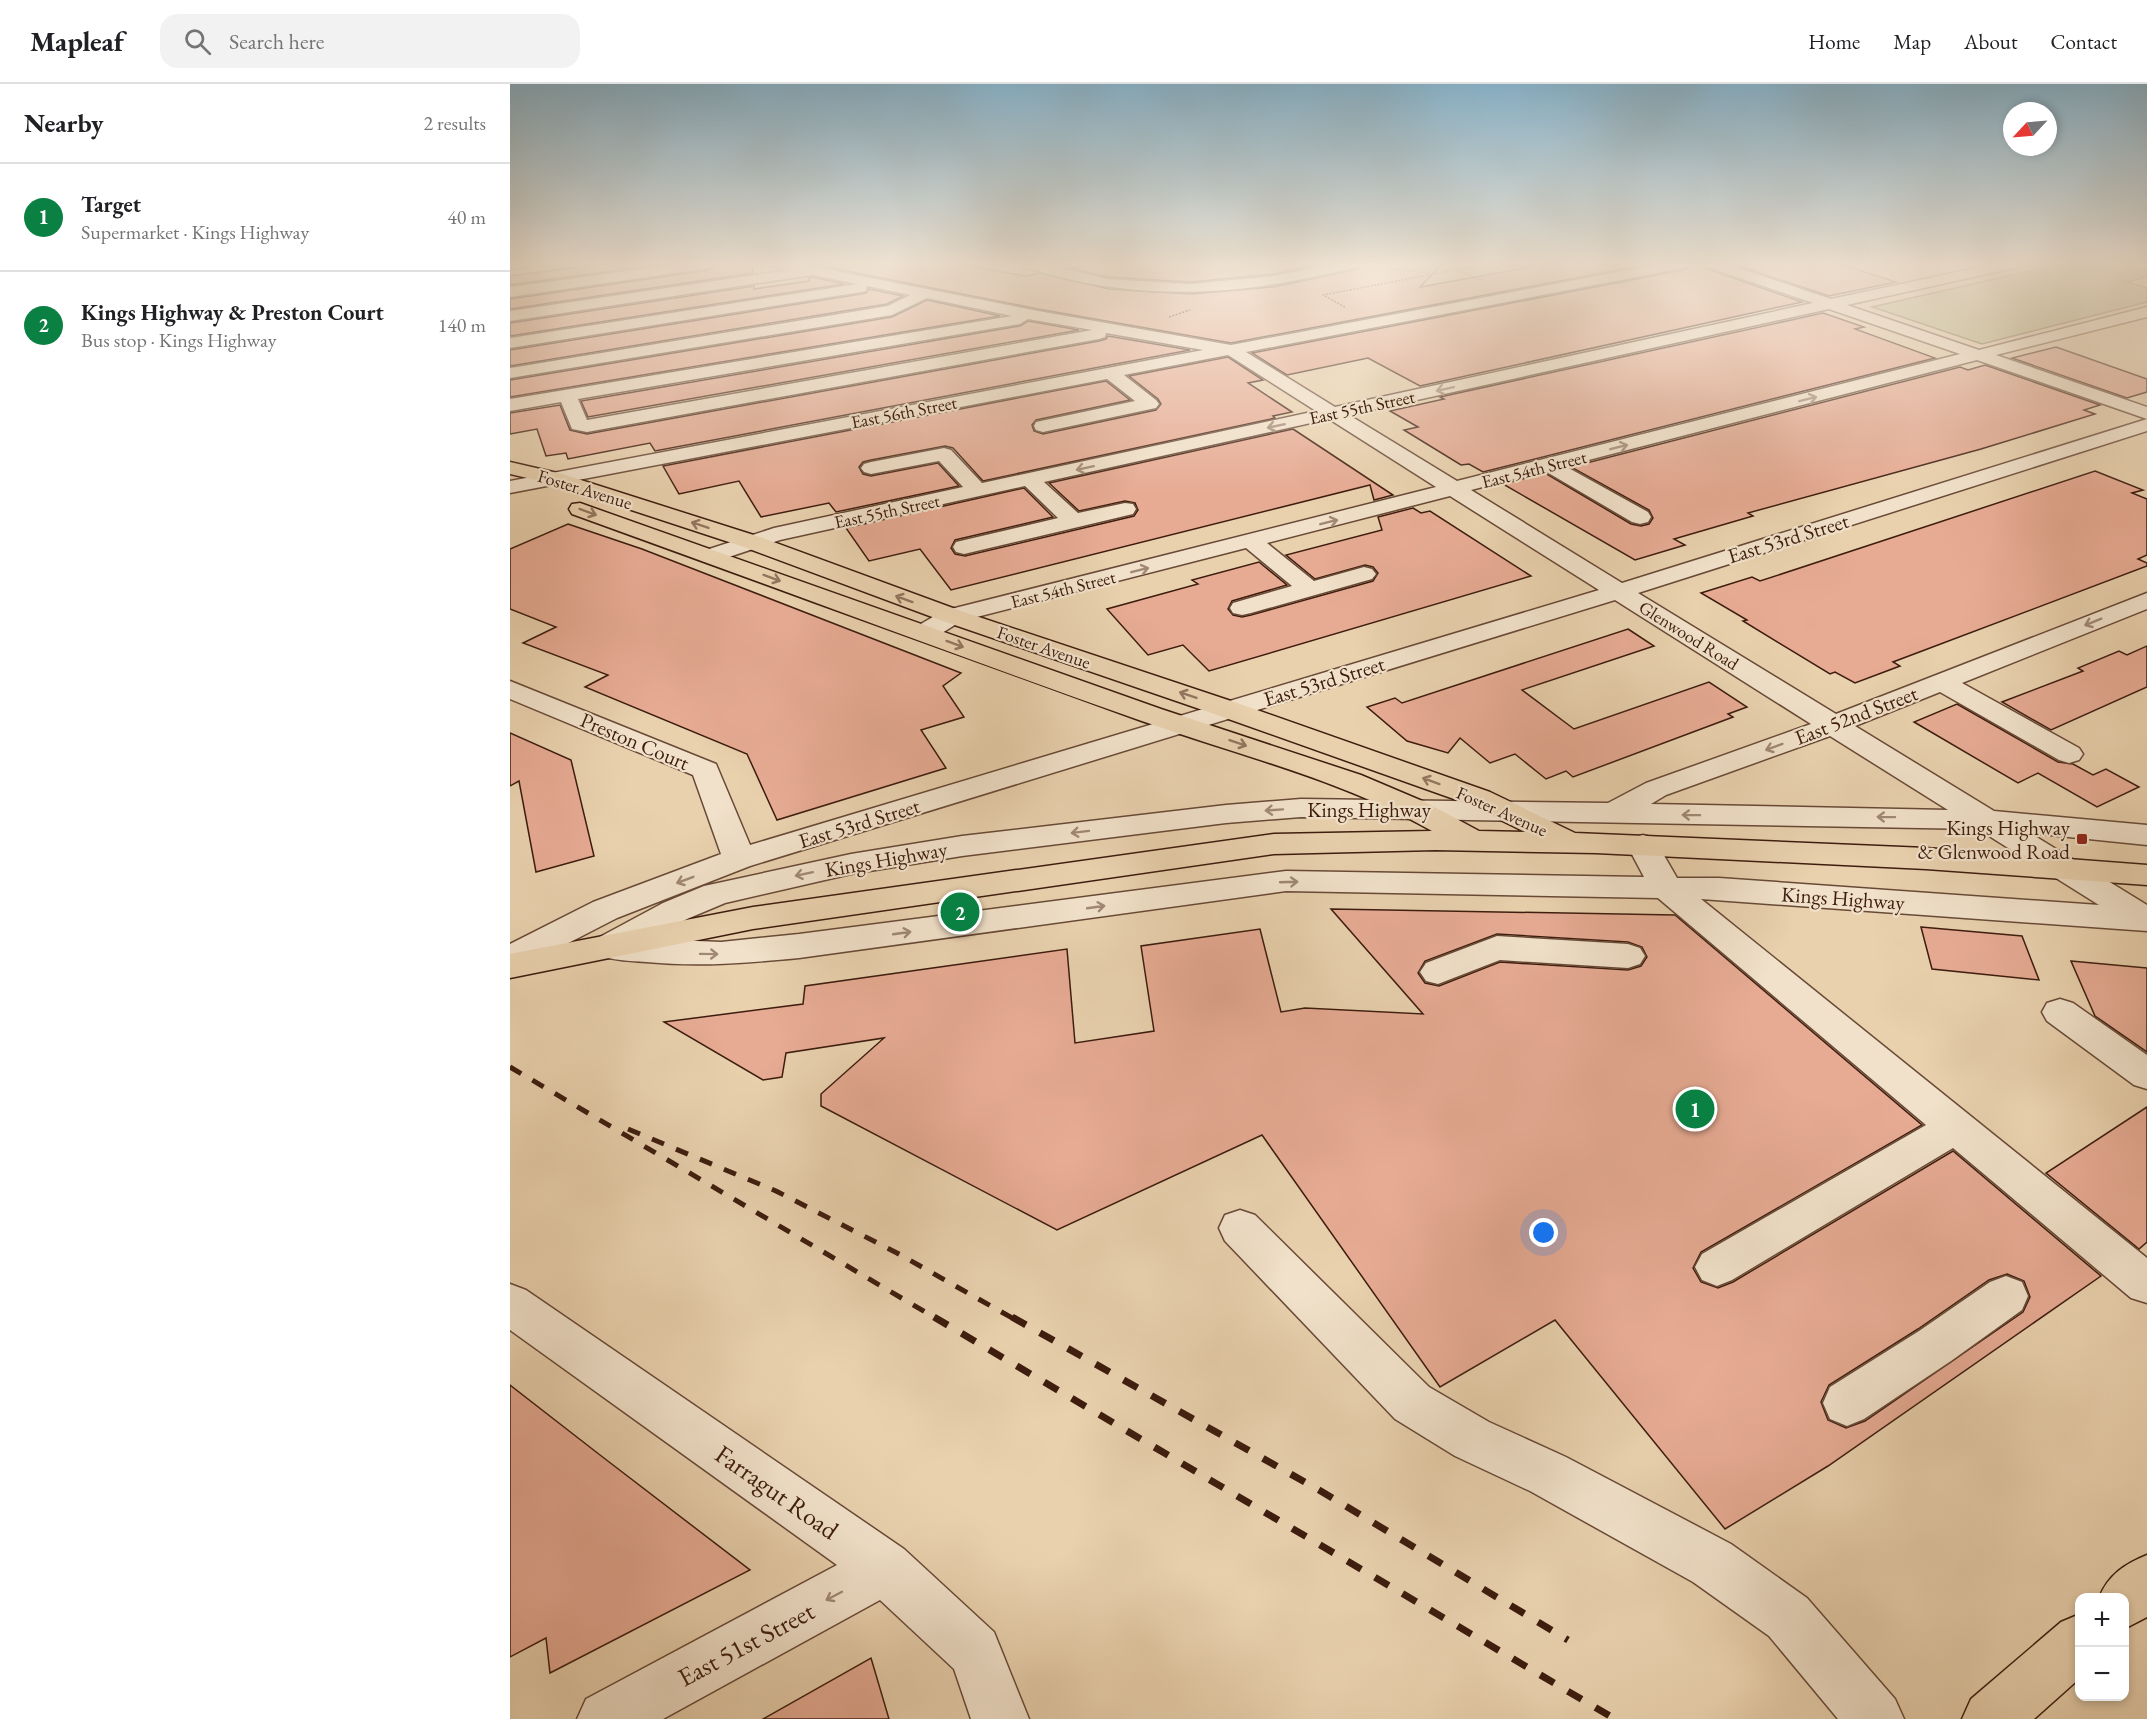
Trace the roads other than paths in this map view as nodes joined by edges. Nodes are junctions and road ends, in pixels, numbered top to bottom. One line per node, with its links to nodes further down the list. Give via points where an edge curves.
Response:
1 (527, 340): 12 (street)
2 (708, 340): 18 (street)
3 (893, 340): 15 (street)
4 (1071, 340): 21 (street)
5 (1098, 340): 16 (street)
6 (1174, 340): 13 (street)
7 (1280, 340): 13 (street, East 56th Street)
8 (1293, 340): 17 (street, East 56th Street)
9 (1665, 340): 25 (street, East 55th Street, one-way to 25)
10 (1935, 340): 14 (street)
11 (2035, 340): 14 (street, East 54th Street)
12 (510, 343)
13 (1231, 350): 17 (street, Glenwood Road); 19 (street, East 56th Street)
14 (1977, 355): 28 (street); 31 (street, East 54th Street, one-way to 14)
15 (794, 357): 21 (street); 24 (street)
16 (1027, 362): 22 (street); 23 (street, via 1011,355)
17 (1259, 367): 27 (street, Glenwood Road)
18 (510, 373)
19 (1110, 373): 22 (street, East 56th Street); 30 (street, via 1150,404)
20 (1396, 384): 25 (street)
21 (817, 385): 24 (street, via 587,426 579,425)
22 (1048, 385): 33 (street, East 56th Street)
23 (839, 387)
24 (567, 395): 26 (street)
25 (1414, 395): 27 (street, East 55th Street)
26 (510, 405)
27 (1333, 413): 34 (street, East 55th Street, one-way to 34); 36 (street, Glenwood Road)
28 (2147, 413)
29 (2147, 425): 47 (street, East 53rd Street)
30 (1043, 426)
31 (1548, 465): 36 (street, East 54th Street); 39 (street)
32 (871, 468): 37 (street, via 944,454)
33 (555, 478): 35 (street, East 56th Street); 42 (main road, Foster Avenue, one-way to 33)
34 (1030, 480): 37 (street, East 55th Street); 40 (street)
35 (511, 482): 44 (main road, Foster Avenue, one-way to 44)
36 (1455, 489): 41 (street, East 54th Street, one-way to 36); 47 (street, Glenwood Road)
37 (978, 491): 42 (street, East 55th Street)
38 (1125, 508): 40 (street)
39 (1640, 517)
40 (1074, 521): 43 (street)
41 (1251, 541): 46 (street); 50 (street, East 54th Street, one-way to 41)
42 (752, 542): 44 (street, East 55th Street); 50 (main road, Foster Avenue, one-way to 42)
43 (964, 547)
44 (711, 555): 51 (main road, Foster Avenue, one-way to 51)
45 (1364, 574): 46 (street)
46 (1310, 589): 49 (street)
47 (1617, 590): 54 (street, East 53rd Street); 56 (street, Glenwood Road)
48 (2147, 600): 52 (street, East 52nd Street, one-way to 52)
49 (1242, 608)
50 (952, 616): 51 (street, East 54th Street); 54 (main road, Foster Avenue, one-way to 50)
51 (923, 633): 55 (main road, Foster Avenue, one-way to 55)
52 (1941, 682): 56 (street, East 52nd Street); 57 (street)
53 (510, 689): 68 (street, Preston Court, via 706,770)
54 (1230, 710): 55 (street, East 53rd Street); 60 (main road, Foster Avenue, one-way to 54)
55 (1181, 725): 58 (street, East 53rd Street); 59 (main road, Foster Avenue, one-way to 59, via 1351,781)
56 (1834, 725): 61 (street, East 52nd Street, one-way to 61, via 1656,789); 62 (street, Glenwood Road)
57 (2069, 754)
58 (958, 793): 67 (street); 68 (street, East 53rd Street)
59 (1416, 809): 60 (street, Kings Highway); 64 (main road, Foster Avenue); 67 (street, Kings Highway, one-way to 67, via 1301,808 1226,814)
60 (1505, 810): 61 (street, Kings Highway); 65 (main road, Foster Avenue)
61 (1614, 813): 62 (street, Kings Highway, one-way to 61); 65 (street, East 52nd Street)
62 (1987, 820): 63 (street, Kings Highway); 69 (street, Glenwood Road)
63 (2147, 835)
64 (1470, 840): 65 (main road, Kings Highway); 73 (main road, Kings Highway, via 1274,844 753,918)
65 (1572, 842): 66 (main road, Kings Highway)
66 (1643, 845): 69 (main road, Kings Highway, via 1837,852); 71 (street)
67 (962, 846): 73 (street, Kings Highway, one-way to 73, via 851,864 716,894)
68 (739, 859): 75 (street, East 53rd Street, one-way to 75, via 605,910)
69 (2062, 867): 70 (main road, Kings Highway); 72 (street, Glenwood Road)
70 (2147, 875)
71 (1666, 888): 72 (street, Kings Highway); 73 (street, Kings Highway, one-way to 71, via 721,954 1286,881); 80 (street)
72 (2147, 920)
73 (608, 946): 76 (main road, Kings Highway)
74 (1628, 956): 77 (street, via 1497,948)
75 (510, 960)
76 (510, 966)
77 (1438, 972)
78 (2060, 1012): 79 (street)
79 (2147, 1075)
80 (1957, 1126): 82 (street); 83 (street)
81 (1240, 1228): 93 (street, via 1412,1403 1472,1439 1548,1474 1712,1563 1788,1617)
82 (1717, 1267)
83 (2147, 1284)
84 (2006, 1296): 86 (street)
85 (510, 1304): 87 (street, Farragut Road)
86 (1847, 1403)
87 (885, 1568): 91 (street, East 51st Street, one-way to 91); 92 (street, Farragut Road, via 975,1652)
88 (2147, 1582): 89 (main road)
89 (2129, 1598)
90 (2075, 1645): 94 (main road)
91 (606, 1719)
92 (999, 1719)
93 (1875, 1719)
94 (1991, 1719)

